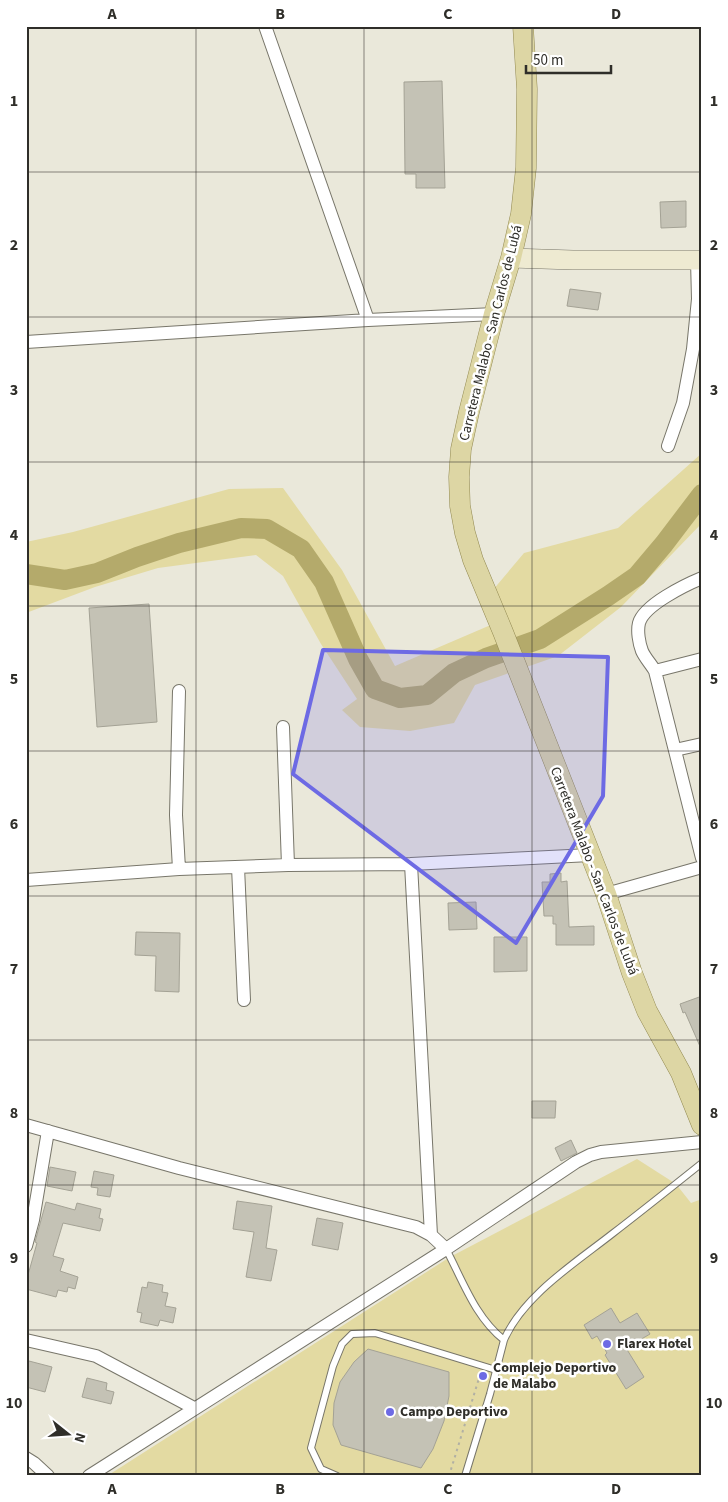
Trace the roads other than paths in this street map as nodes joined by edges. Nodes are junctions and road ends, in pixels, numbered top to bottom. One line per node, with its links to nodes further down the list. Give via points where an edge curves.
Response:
1 (265, 26): 6 (street)
2 (523, 26): 3 (main road, Carretera Malabo - San Carlos de Lubá, via 527,89 526,168 521,214)
3 (511, 258): 4 (street); 5 (main road, Carretera Malabo - San Carlos de Lubá)
4 (699, 260): 8 (street, via 693,349 683,403)
5 (494, 314): 6 (street); 16 (main road, Carretera Malabo - San Carlos de Lubá, via 461,449 460,506 473,560)
6 (368, 320): 7 (street)
7 (26, 342)
8 (668, 446)
9 (702, 578): 11 (street, via 681,587 653,606 639,623 642,650)
10 (702, 659): 11 (street)
11 (655, 671): 15 (street)
12 (179, 692): 22 (street, via 176,815)
13 (283, 727): 19 (street)
14 (702, 744): 15 (street)
15 (675, 750): 17 (street)
16 (590, 855): 18 (street); 24 (main road, Carretera Malabo - San Carlos de Lubá)
17 (702, 858)
18 (410, 864): 19 (street); 33 (street)
19 (288, 865): 20 (street)
20 (238, 867): 22 (street); 25 (street)
21 (702, 867): 24 (street)
22 (179, 870): 23 (street)
23 (26, 880)
24 (606, 894): 26 (main road, Carretera Malabo - San Carlos de Lubá, via 647,1011)
25 (244, 1000)
26 (681, 1073): 27 (main road, Carretera Malabo - San Carlos de Lubá); 29 (main road, Carretera Malabo - San Carlos de Lubá)
27 (702, 1094)
28 (26, 1125): 30 (street)
29 (702, 1125)
30 (48, 1131): 33 (street, via 178,1168 416,1227); 34 (street)
31 (702, 1142): 35 (street, via 590,1155)
32 (702, 1163): 37 (lane, via 560,1274 524,1310)
33 (431, 1235): 35 (street)
34 (26, 1246)
35 (446, 1249): 37 (lane, via 483,1319); 39 (street)
36 (26, 1340): 39 (street, via 96,1356)
37 (504, 1340): 38 (lane)
38 (496, 1370): 43 (lane, via 375,1333 352,1334 342,1344 333,1366 311,1448 321,1469); 44 (lane)
39 (194, 1408): 42 (street)
40 (26, 1458): 41 (street)
41 (48, 1476)
42 (89, 1476)
43 (337, 1476)
44 (465, 1476)

